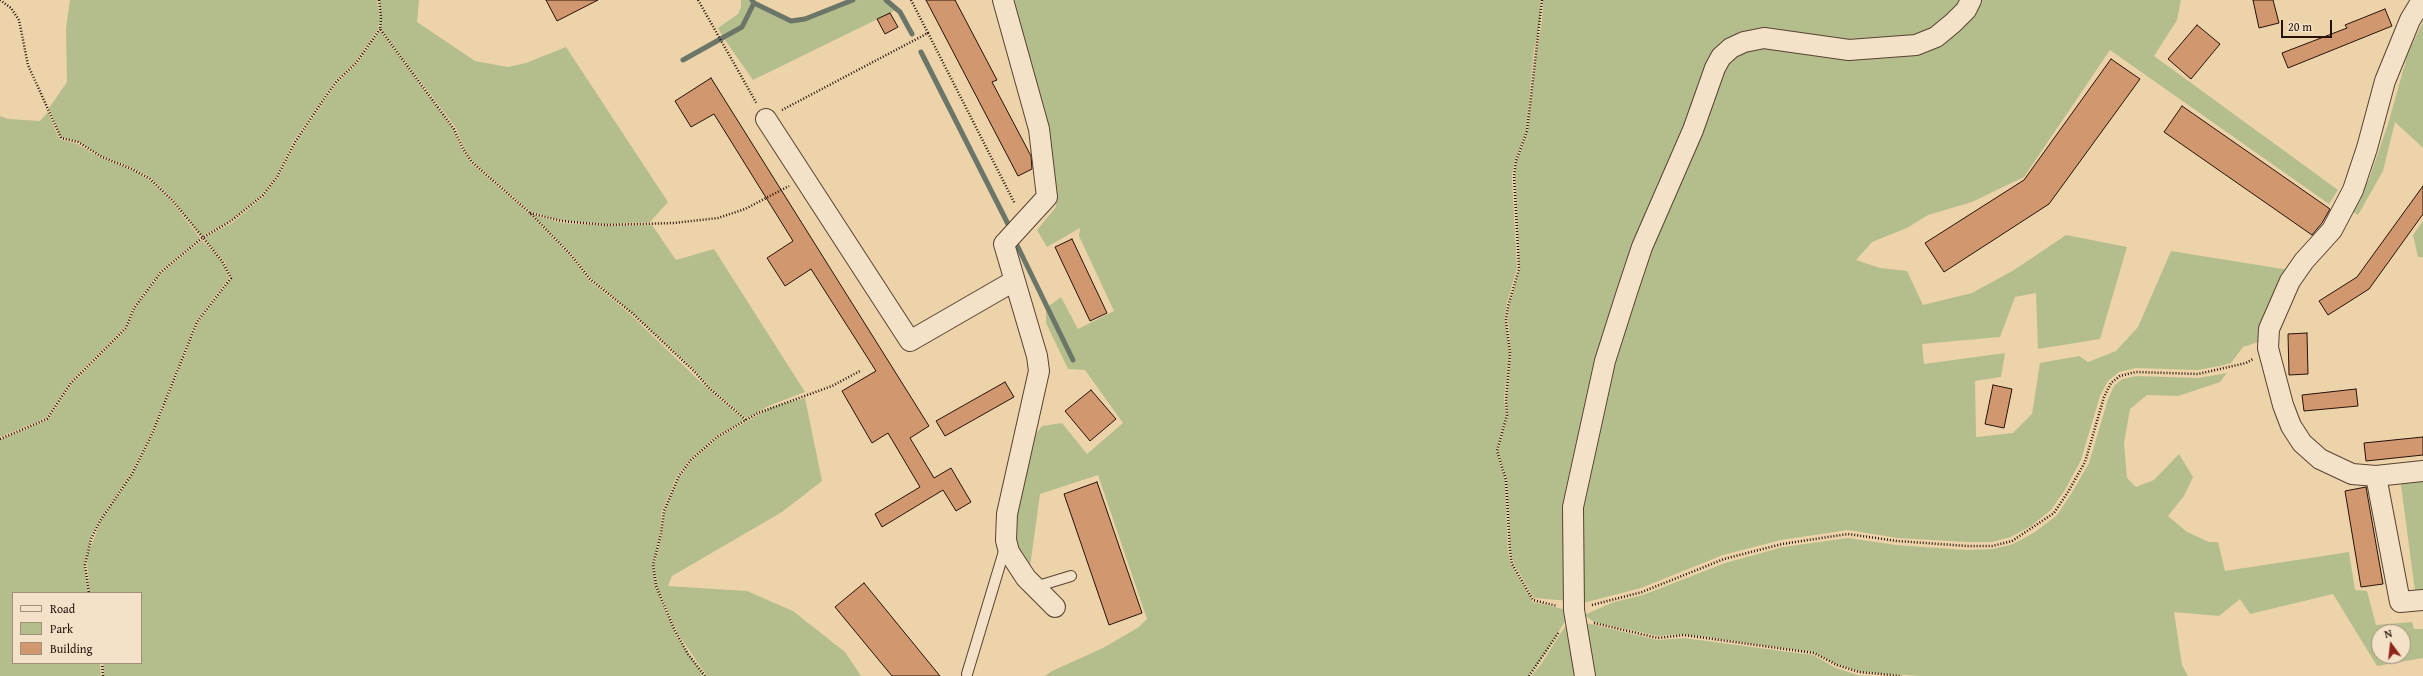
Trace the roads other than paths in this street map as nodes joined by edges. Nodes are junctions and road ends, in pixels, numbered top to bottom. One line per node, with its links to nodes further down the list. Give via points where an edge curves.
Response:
1 (1003, 0): 5 (street, via 1039,130 1047,197 1004,244)
2 (1971, 0): 14 (street, via 1966,10 1953,23 1936,37 1916,46 1849,50 1764,38 1744,42 1731,48 1721,57 1693,130 1642,247 1605,361 1573,507 1574,610)
3 (2422, 0): 7 (street, via 2410,20 2385,81 2353,190 2332,230 2290,281 2269,329 2268,348 2283,405 2291,426 2302,443 2320,459 2352,474)
4 (766, 118): 5 (street, via 910,341)
5 (1014, 281): 8 (street, via 1037,356 1039,371 1007,514)
6 (2423, 471): 7 (street)
7 (2376, 476): 11 (street, via 2400,602)
8 (1007, 544): 10 (street, via 1009,552); 13 (lane)
9 (1071, 576): 10 (lane)
10 (1035, 587): 12 (street)
11 (2423, 600)
12 (1055, 608)
13 (967, 674)
14 (1585, 676)

